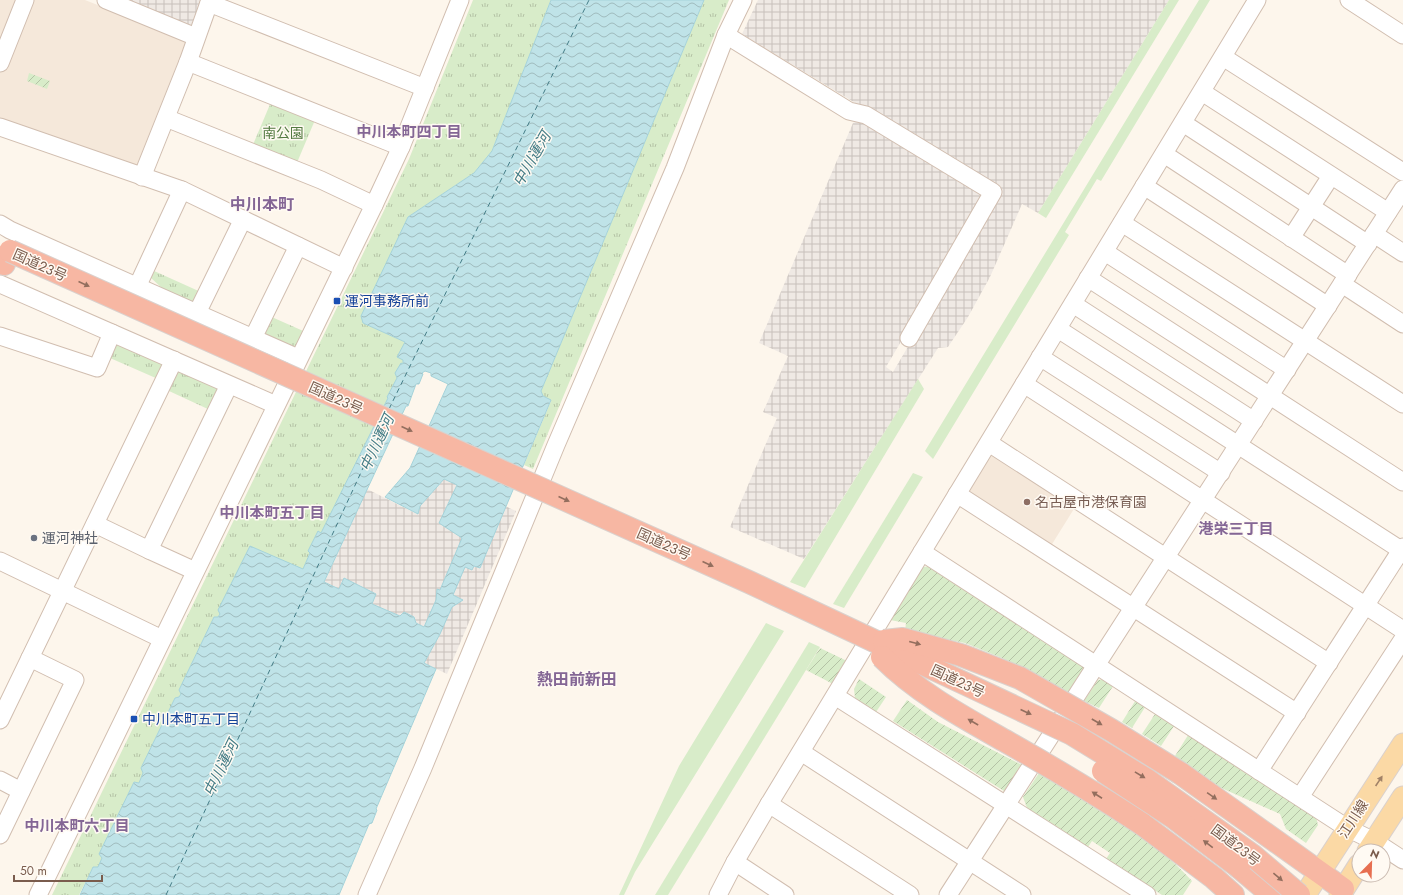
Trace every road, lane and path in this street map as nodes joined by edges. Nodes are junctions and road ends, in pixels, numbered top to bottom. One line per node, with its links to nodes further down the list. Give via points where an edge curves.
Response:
1 (25, 0): 14 (street)
2 (106, 0): 11 (street)
3 (460, 0): 15 (street)
4 (743, 0): 9 (street)
5 (1257, 0): 12 (street)
6 (1349, 0): 8 (street)
7 (210, 1): 11 (street); 15 (street)
8 (1368, 5): 10 (street)
9 (726, 35): 52 (street, via 849,111 866,115 993,192); 111 (street, via 675,168 556,445 426,761)
10 (1403, 35)
11 (196, 37): 13 (street)
12 (1223, 57): 16 (street); 22 (street)
13 (188, 62): 17 (street); 20 (street)
14 (0, 63)
15 (425, 88): 20 (street)
16 (1202, 92): 18 (street); 24 (street)
17 (166, 118): 23 (street); 28 (street)
18 (1183, 123): 21 (street); 29 (street)
19 (0, 127): 23 (street)
20 (401, 147): 28 (street)
21 (1164, 154): 25 (street); 34 (street)
22 (1403, 172)
23 (142, 176): 27 (street)
24 (1332, 176): 29 (street); 30 (street)
25 (1144, 186): 32 (street); 45 (street)
26 (1403, 189): 30 (street)
27 (182, 190): 31 (street); 43 (street)
28 (374, 204): 40 (street)
29 (1311, 207): 34 (street); 35 (street)
30 (1388, 212): 35 (street)
31 (242, 219): 36 (street); 46 (street)
32 (1122, 223): 37 (street); 53 (street)
33 (0, 224): 43 (street)
34 (1291, 238): 42 (street)
35 (1371, 239): 38 (street); 42 (street)
36 (298, 246): 40 (street); 51 (street)
37 (1105, 252): 41 (street); 57 (street)
38 (1403, 253)
39 (2, 259): 49 (street); 83 (highway, 国道23号, bridge, via 749,582)
40 (344, 268): 55 (street)
41 (1088, 278): 44 (street); 60 (street)
42 (1345, 280): 45 (street); 47 (street)
43 (137, 287): 46 (street)
44 (1073, 304): 48 (street); 63 (street)
45 (1328, 306): 53 (street)
46 (197, 313): 51 (street)
47 (1403, 324)
48 (1058, 329): 54 (street); 65 (street)
49 (112, 333): 50 (street, via 97,368); 56 (street)
50 (0, 336)
51 (253, 338): 55 (street)
52 (909, 338)
53 (1306, 341): 57 (street); 61 (street)
54 (1040, 357): 59 (street); 66 (street)
55 (298, 358): 62 (street)
56 (174, 360): 58 (street); 70 (street)
57 (1288, 370): 60 (street)
58 (229, 384): 62 (street); 72 (street)
59 (1024, 384): 64 (street); 69 (street)
60 (1270, 396): 63 (street); 67 (street)
61 (1403, 404)
62 (276, 405): 76 (street)
63 (1254, 421): 65 (street)
64 (988, 443): 68 (street); 74 (street)
65 (1238, 447): 66 (street); 71 (street)
66 (1221, 473): 69 (street)
67 (1403, 482)
68 (957, 494): 73 (street); 79 (street)
69 (1203, 501): 74 (street); 78 (street)
70 (95, 524): 72 (street); 77 (street)
71 (1402, 549): 78 (street)
72 (150, 550): 76 (street)
73 (922, 552): 86 (street); 87 (street)
74 (1166, 558): 79 (street); 85 (street)
75 (0, 561): 77 (street)
76 (195, 571): 82 (street)
77 (62, 591): 82 (street); 84 (street)
78 (1366, 606): 80 (street); 85 (street)
79 (1134, 608): 86 (street); 88 (street)
80 (1403, 630)
81 (1403, 639): 95 (street)
82 (162, 640): 110 (street)
83 (879, 650): 107 (highway, one-way to 107, bridge, via 903,640 962,655 1020,678 1180,773); 118 (highway, one-way to 83, bridge, via 1142,824 1091,790 926,693 897,672); 119 (highway, 国道23号, one-way to 83, bridge, via 1240,867 1122,782 1072,751); 120 (highway, 国道23号, one-way to 120, bridge, via 1072,734 1147,780 1252,855)
84 (30, 658): 89 (street); 94 (street, via 75,680)
85 (1329, 663): 88 (street)
86 (1097, 665): 92 (street); 98 (street)
87 (835, 696): 91 (street); 98 (street)
88 (1297, 713): 92 (street)
89 (0, 720)
90 (1403, 744): 99 (main road, 江川線, one-way to 90)
91 (801, 752): 97 (street); 106 (street)
92 (1259, 771): 95 (street)
93 (0, 780): 94 (street)
94 (21, 791): 100 (street)
95 (1300, 797): 99 (street)
96 (1403, 797): 102 (main road)
97 (769, 804): 105 (street); 114 (street)
98 (1006, 806): 106 (street); 117 (street)
99 (1347, 828): 101 (street); 107 (main road, 江川線)
100 (0, 835)
101 (1367, 843)
102 (1373, 843)
103 (1391, 855): 104 (street)
104 (1403, 860)
105 (734, 862): 112 (street); 113 (street)
106 (970, 862): 115 (street); 116 (street)
107 (1320, 872): 109 (highway); 121 (main road, 江川線)
108 (1351, 878): 109 (main road)
109 (1342, 892)
110 (38, 895)
111 (367, 895)
112 (718, 895)
113 (785, 895)
114 (910, 895)
115 (948, 895)
116 (1022, 895)
117 (1147, 895)
118 (1233, 895)
119 (1272, 895)
120 (1299, 895)
121 (1305, 895)

